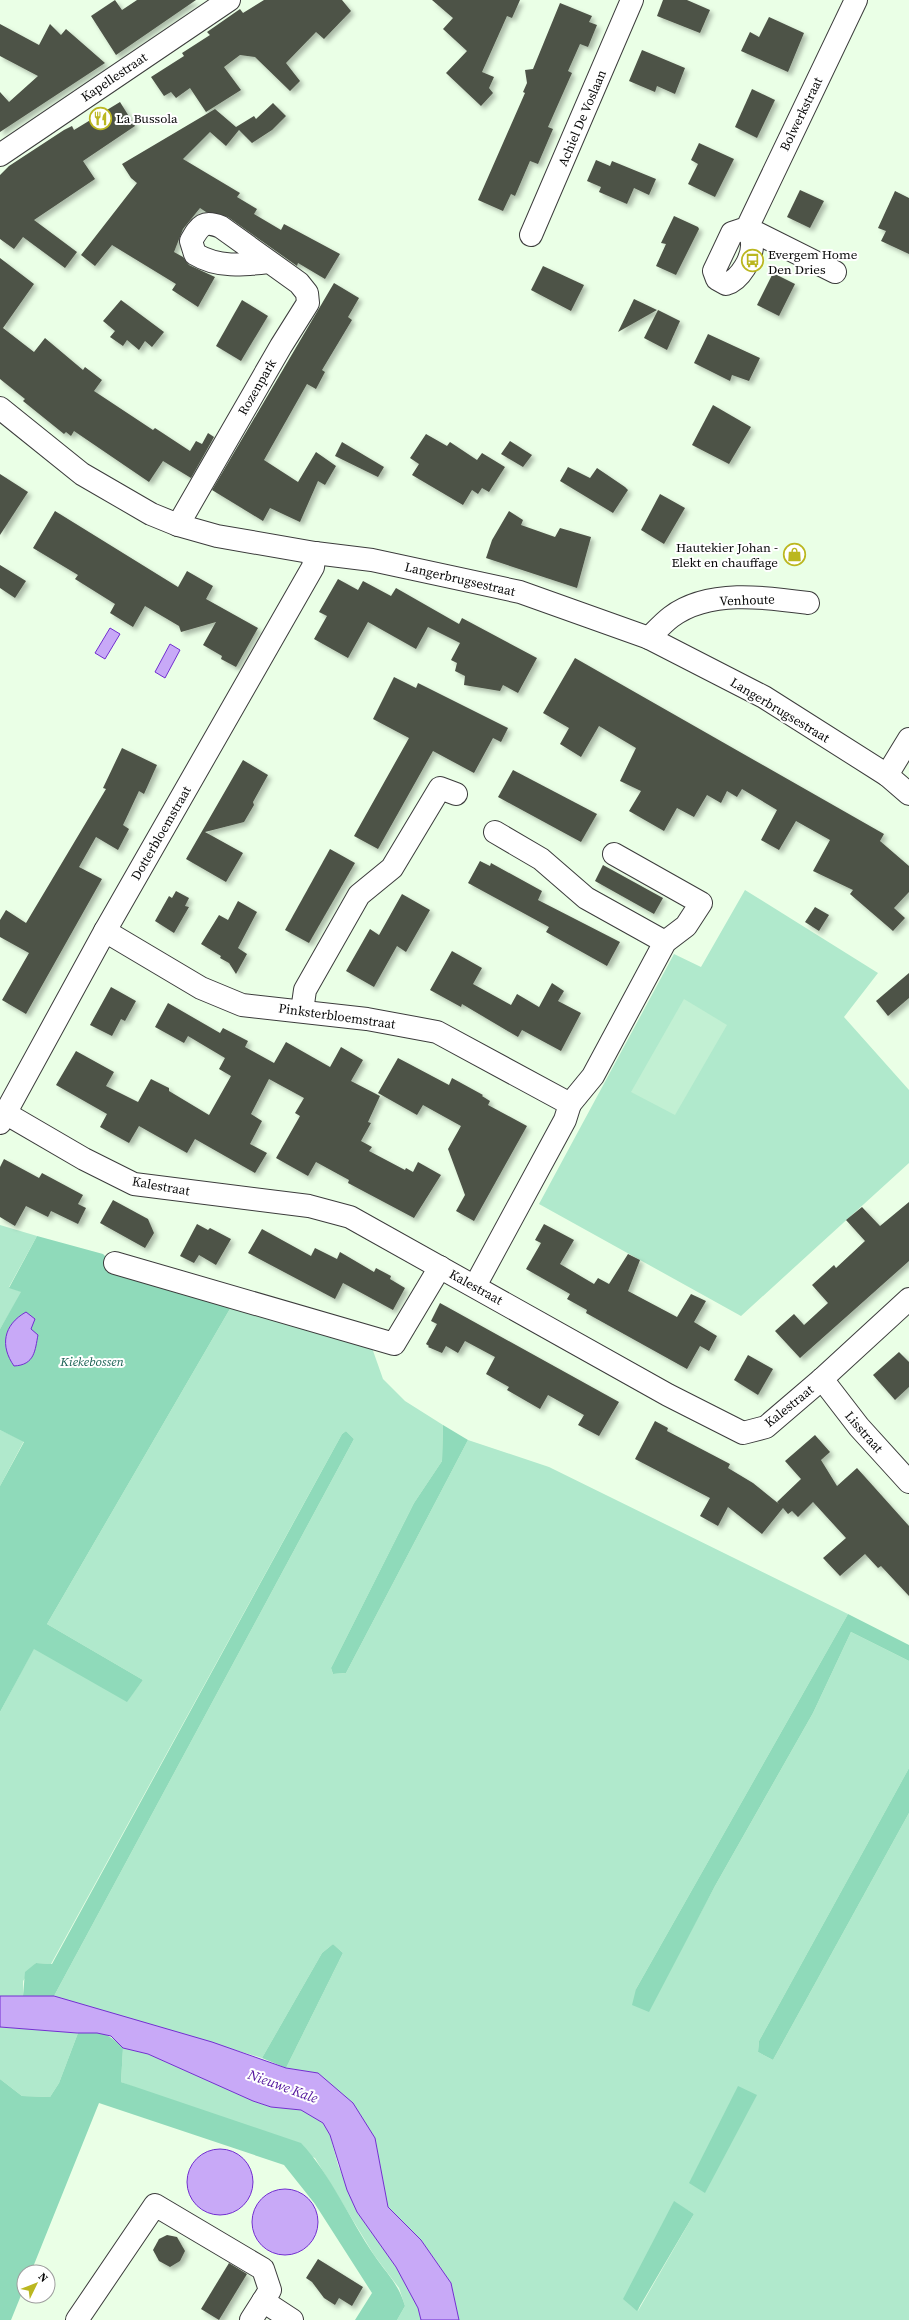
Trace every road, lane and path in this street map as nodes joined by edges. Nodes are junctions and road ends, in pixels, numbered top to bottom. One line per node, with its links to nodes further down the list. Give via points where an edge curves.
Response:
1 (229, 0): 4 (street, Kapellestraat)
2 (632, 0): 5 (street, Achiel De Voslaan)
3 (856, 0): 7 (street, Bolwerkstraat, via 747,228)
4 (0, 155)
5 (531, 235)
6 (269, 262): 9 (street, Rozenpark, via 299,283 307,293 308,304)
7 (834, 272)
8 (0, 408): 9 (street, Langerbrugsestraat, via 82,474 151,514)
9 (178, 525): 10 (street, Langerbrugsestraat, via 217,536)
10 (315, 553): 12 (street, Langerbrugsestraat, via 379,561 520,592); 19 (street, Dotterbloemstraat, via 313,567)
11 (808, 603): 12 (street, Venhoute, via 725,598 703,603 672,616)
12 (649, 638): 14 (street, Langerbrugsestraat, via 764,697)
13 (909, 738): 14 (street)
14 (887, 775): 16 (street, Langerbrugsestraat)
15 (456, 794): 21 (street, via 440,788 392,868 359,895 305,990)
16 (909, 794)
17 (494, 832): 20 (street, via 542,859 586,898)
18 (614, 854): 20 (street, via 702,903 686,926)
19 (105, 930): 21 (street, Pinksterbloemstraat, via 201,988 242,1005); 23 (street, Dotterbloemstraat)
20 (665, 942): 22 (street, via 592,1076)
21 (302, 1011): 22 (street, Pinksterbloemstraat, via 367,1019 437,1032)
22 (570, 1104): 26 (street, via 565,1120)
23 (3, 1118): 25 (street, Kalestraat, via 134,1184 309,1206 344,1215)
24 (115, 1263): 25 (street, via 394,1344)
25 (440, 1267): 26 (street, Kalestraat)
26 (475, 1286): 28 (street, Kalestraat, via 742,1434 766,1427)
27 (909, 1299): 28 (street, Kalestraat)
28 (822, 1380): 29 (street, Lisstraat, via 859,1427)
29 (909, 1482)
30 (263, 2301): 31 (street, via 270,2290 263,2269 155,2205); 32 (street); 33 (street)
31 (77, 2320)
32 (251, 2320)
33 (292, 2320)

